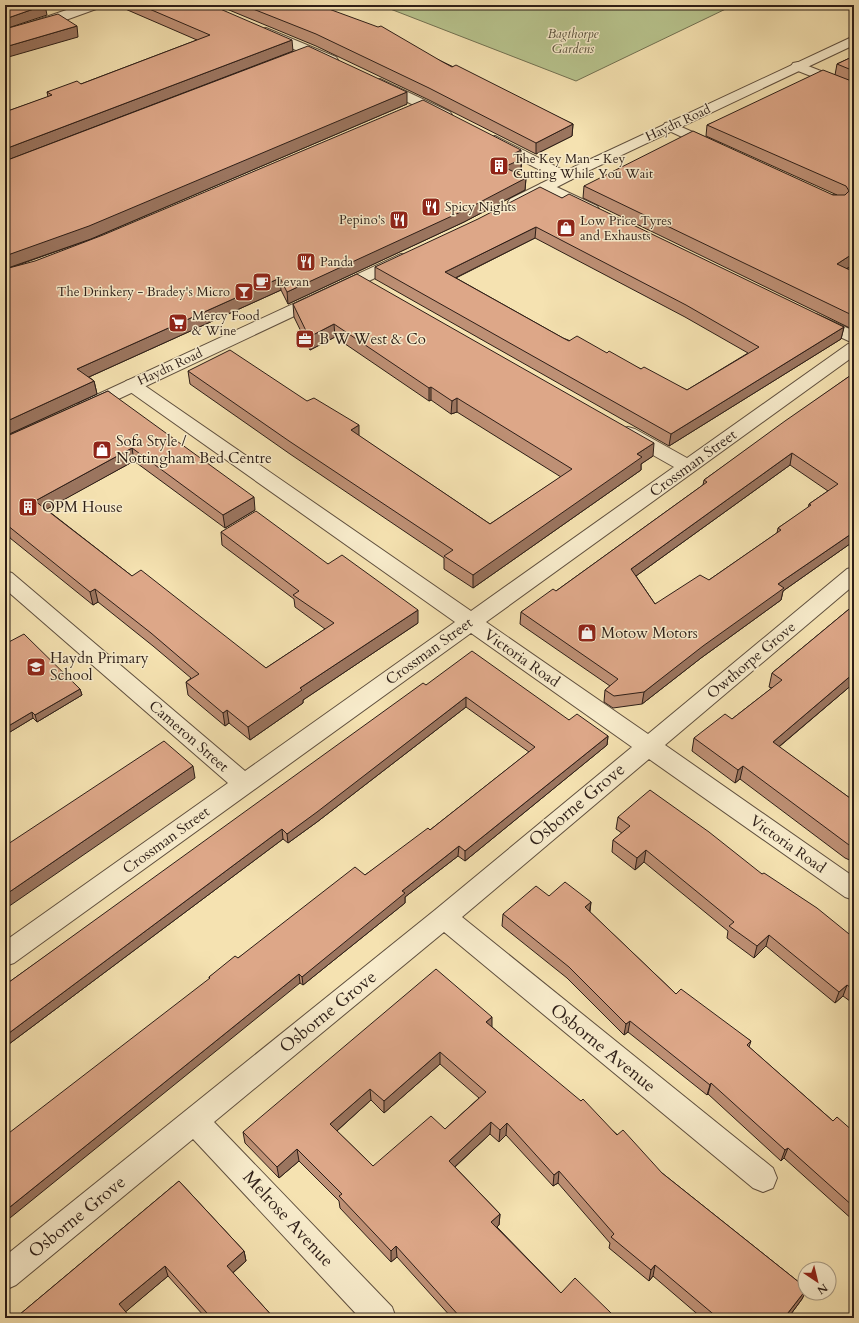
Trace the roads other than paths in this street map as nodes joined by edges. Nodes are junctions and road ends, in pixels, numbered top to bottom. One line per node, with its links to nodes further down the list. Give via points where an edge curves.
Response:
1 (94, 5): 3 (street)
2 (253, 26): 5 (street)
3 (5, 35)
4 (854, 40): 8 (street, Haydn Road)
5 (311, 50): 6 (street); 7 (street)
6 (290, 59)
7 (343, 65)
8 (798, 66): 10 (street); 14 (street, Haydn Road)
9 (369, 78): 11 (street)
10 (854, 89)
11 (423, 104): 12 (street); 13 (street)
12 (405, 112)
13 (458, 122)
14 (670, 126): 16 (street); 17 (street, Haydn Road)
15 (479, 133): 17 (street)
16 (732, 154)
17 (565, 177): 18 (street, Haydn Road)
18 (546, 187): 19 (street, Haydn Road); 20 (street)
19 (505, 208)
20 (607, 217)
21 (415, 252): 22 (street, Haydn Road)
22 (360, 279): 23 (street); 27 (street, Haydn Road)
23 (378, 290)
24 (805, 314): 25 (street)
25 (854, 338)
26 (854, 348): 30 (street, Crossman Street)
27 (132, 385): 28 (street, Haydn Road); 33 (street, Victoria Road)
28 (69, 415)
29 (614, 425): 30 (street)
30 (688, 467): 33 (street, Crossman Street)
31 (854, 574): 34 (street, Owthorpe Grove)
32 (5, 578): 35 (street, Cameron Street)
33 (470, 622): 34 (street, Victoria Road); 35 (street, Crossman Street)
34 (647, 746): 36 (street, Victoria Road); 37 (street, Osborne Grove)
35 (245, 784): 38 (street, Crossman Street)
36 (854, 890)
37 (444, 917): 39 (street, Osborne Grove); 40 (street, Osborne Avenue)
38 (5, 955)
39 (195, 1121): 41 (street, Osborne Grove); 42 (street, Melrose Avenue)
40 (763, 1178)
41 (5, 1276)
42 (382, 1318)

